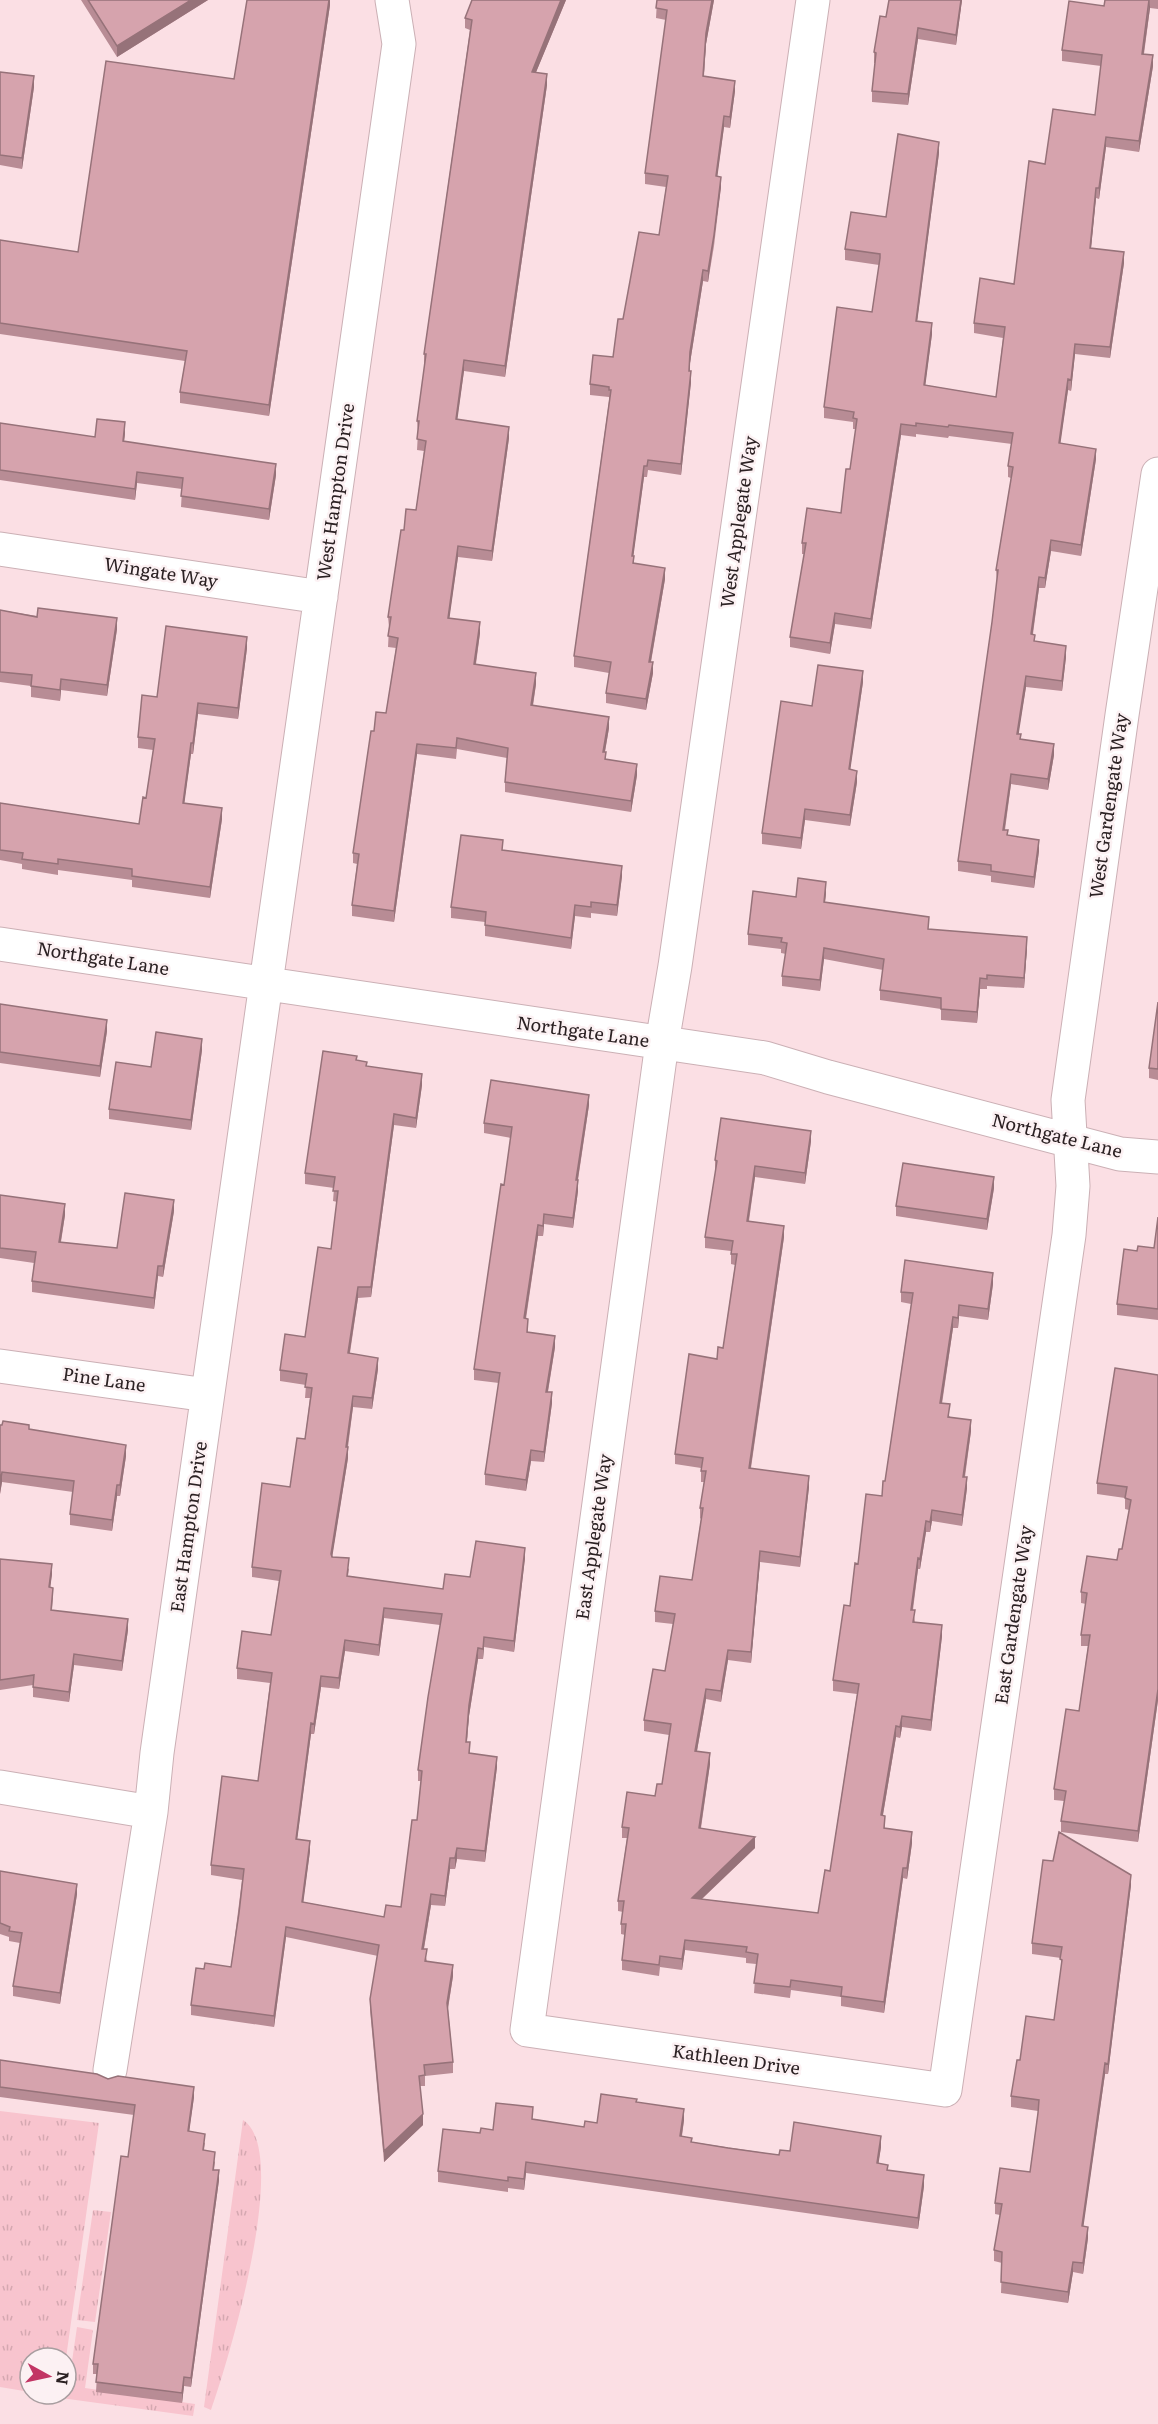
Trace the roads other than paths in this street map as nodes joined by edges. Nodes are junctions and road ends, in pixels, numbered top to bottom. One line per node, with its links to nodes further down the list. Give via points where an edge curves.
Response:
1 (392, 0): 5 (street, West Hampton Drive, via 399,44)
2 (813, 0): 8 (street, West Applegate Way)
3 (1158, 474): 9 (street, West Gardengate Way, via 1068,1100)
4 (0, 549): 5 (street, Wingate Way)
5 (321, 597): 7 (street, West Hampton Drive)
6 (0, 944): 7 (street, Northgate Lane)
7 (265, 985): 8 (street, Northgate Lane); 12 (street, East Hampton Drive)
8 (662, 1043): 9 (street, Northgate Lane, via 765,1058); 15 (street, East Applegate Way)
9 (1071, 1140): 10 (street, Northgate Lane, via 1120,1154); 17 (street, East Gardengate Way, via 1069,1235)
10 (1158, 1157)
11 (0, 1366): 12 (street, Pine Lane)
12 (207, 1395): 14 (street, East Hampton Drive)
13 (0, 1787): 14 (street)
14 (151, 1812): 16 (street, East Hampton Drive)
15 (527, 2030): 17 (street, Kathleen Drive)
16 (110, 2070)
17 (945, 2090)

